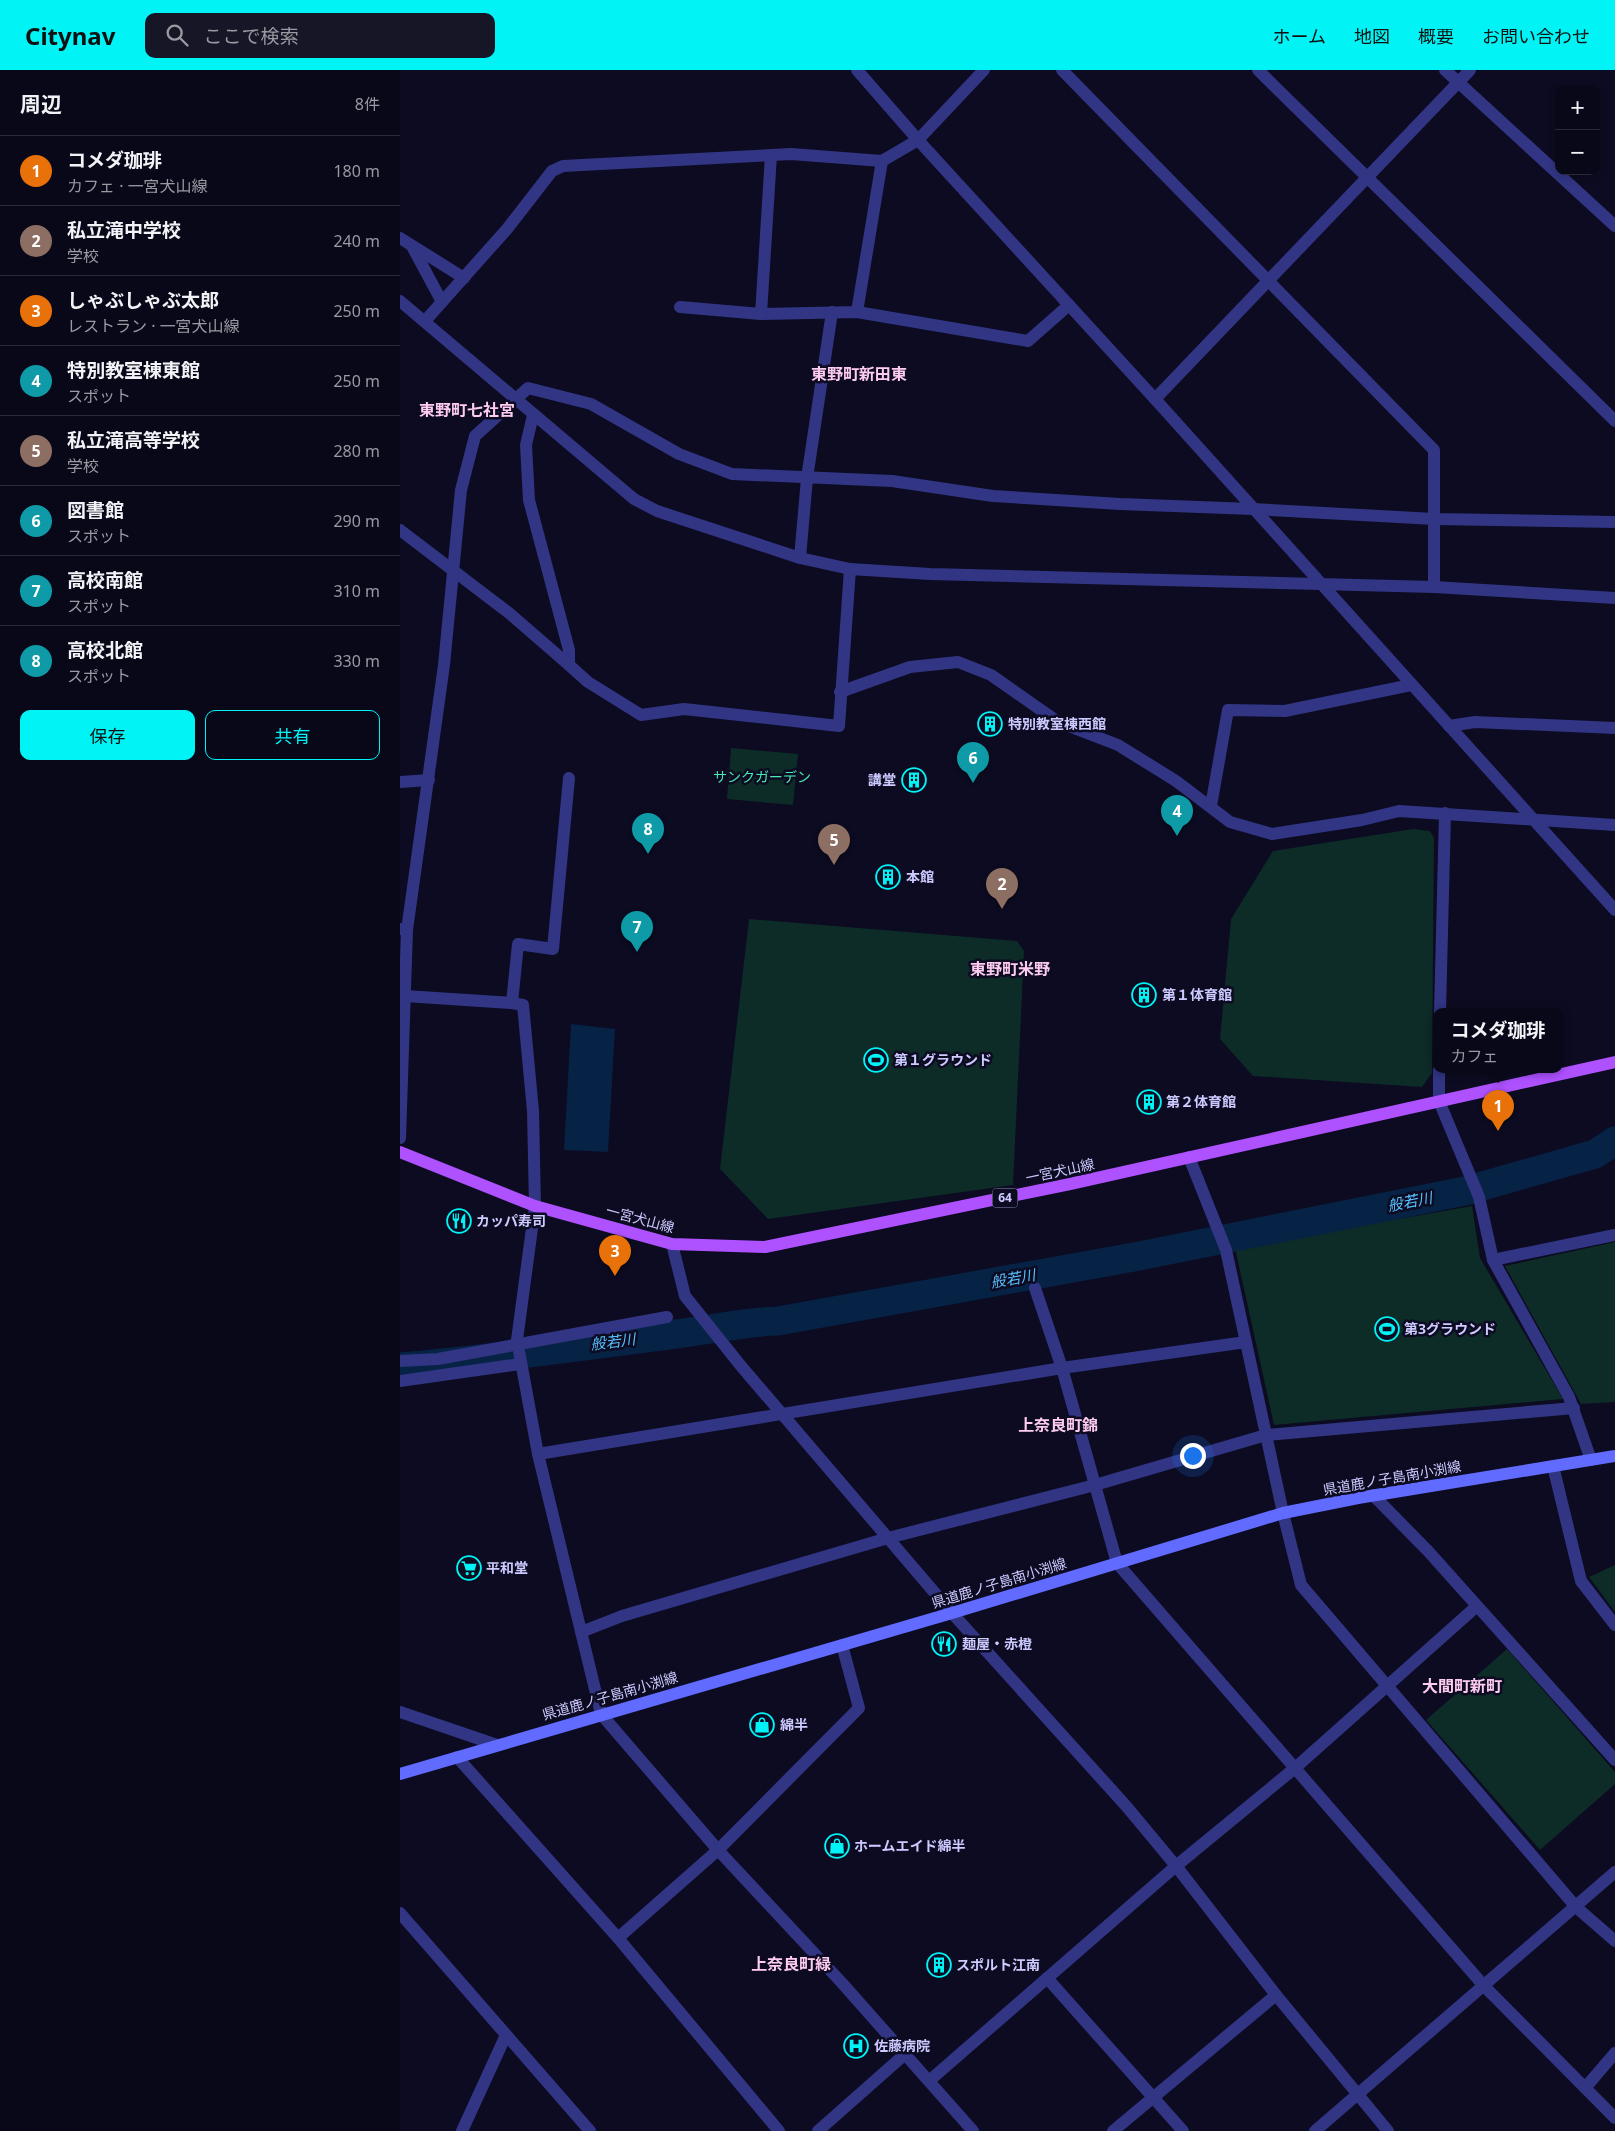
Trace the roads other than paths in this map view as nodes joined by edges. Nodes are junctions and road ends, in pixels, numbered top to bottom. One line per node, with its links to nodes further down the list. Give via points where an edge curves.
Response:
1 (857, 70): 8 (street)
2 (984, 70): 8 (street)
3 (1062, 70): 16 (street)
4 (1258, 70): 11 (street)
5 (1445, 70): 7 (street)
6 (1470, 70): 7 (street)
7 (1459, 83): 11 (street); 12 (street)
8 (918, 140): 10 (street); 19 (street)
9 (771, 156): 10 (street, via 791,154); 15 (street, via 563,166 552,171); 23 (street)
10 (882, 161): 22 (street)
11 (1368, 178): 16 (street); 28 (street)
12 (1615, 226)
13 (400, 238): 14 (street)
14 (413, 248): 15 (street); 18 (street)
15 (464, 278): 18 (street)
16 (1267, 280): 26 (street); 31 (street, via 1434,450)
17 (400, 301): 24 (street)
18 (442, 302): 24 (street)
19 (1069, 305): 22 (street, via 1028,341); 26 (street)
20 (680, 307): 23 (street)
21 (832, 312): 22 (street); 23 (street); 29 (street)
22 (857, 312)
23 (761, 314)
24 (425, 321): 25 (street)
25 (514, 398): 27 (street); 29 (street, via 528,388 591,404 679,454 732,474); 36 (street, via 475,436 461,490)
26 (1155, 399): 30 (street)
27 (534, 415): 34 (street, via 634,498 657,511); 40 (street, via 526,445 529,500 569,650)
28 (1615, 421)
29 (807, 478): 30 (street, via 892,481 993,496); 34 (street)
30 (1252, 509): 31 (street); 37 (street)
31 (1434, 519): 32 (street); 38 (street)
32 (1615, 522)
33 (400, 530): 36 (street)
34 (800, 558): 35 (street)
35 (850, 569): 37 (street); 42 (street)
36 (454, 572): 40 (street, via 509,613); 46 (street)
37 (1321, 586): 38 (street); 41 (street)
38 (1434, 587): 39 (street)
39 (1615, 598)
40 (569, 665): 42 (street, via 588,682 640,715 684,708 839,726)
41 (1412, 685): 43 (street); 48 (street, via 1285,711 1228,710)
42 (840, 692): 48 (street, via 910,667 958,662 991,675 1058,722 1118,745)
43 (1448, 726): 44 (street, via 1475,722); 50 (street)
44 (1615, 728)
45 (570, 778): 55 (street, via 553,948 518,944)
46 (429, 780): 47 (street); 53 (street)
47 (400, 782)
48 (1211, 806): 49 (street, via 1230,822 1272,834 1399,811)
49 (1445, 813): 50 (street); 56 (street)
50 (1535, 821): 51 (street); 52 (street)
51 (1615, 825)
52 (1615, 910)
53 (404, 929): 54 (street)
54 (405, 996): 55 (street); 60 (street)
55 (512, 1004): 63 (street, via 523,1006 533,1111)
56 (1440, 1008)
57 (1615, 1062): 59 (main road, 一宮犬山線 / 64)
58 (1439, 1073): 59 (street)
59 (1439, 1101): 62 (main road, 一宮犬山線 / 64); 66 (street, via 1479,1197)
60 (400, 1138)
61 (400, 1152): 63 (main road, 一宮犬山線 / 64)
62 (1189, 1157): 65 (main road, 一宮犬山線 / 64, via 765,1247); 69 (street, via 1226,1250)
63 (535, 1206): 65 (main road, 一宮犬山線 / 64); 70 (street)
64 (1615, 1235): 66 (street)
65 (672, 1244): 76 (street, via 685,1296)
66 (1493, 1260): 75 (street)
67 (1035, 1288): 73 (street)
68 (667, 1317): 70 (street)
69 (1246, 1342): 73 (street); 77 (street)
70 (518, 1345): 71 (street, via 438,1359); 72 (street)
71 (400, 1361)
72 (520, 1364): 74 (street); 78 (street)
73 (1062, 1368): 76 (street); 82 (street)
74 (400, 1381)
75 (1574, 1408): 77 (street); 80 (street)
76 (784, 1415): 78 (street); 85 (street)
77 (1266, 1435): 82 (street); 84 (street)
78 (538, 1454): 90 (street)
79 (1615, 1456): 80 (main road, 県道鹿ノ子島南小渕線)
80 (1591, 1460): 81 (main road, 県道鹿ノ子島南小渕線)
81 (1553, 1466): 83 (main road, 県道鹿ノ子島南小渕線); 89 (street, via 1581,1581)
82 (1095, 1484): 85 (street); 86 (street)
83 (1373, 1495): 84 (main road, 県道鹿ノ子島南小渕線); 87 (street)
84 (1283, 1513): 86 (main road, 県道鹿ノ子島南小渕線); 92 (street, via 1301,1585)
85 (888, 1538): 88 (street); 90 (street, via 622,1616)
86 (1117, 1562): 88 (main road, 県道鹿ノ子島南小渕線); 98 (street)
87 (1477, 1606): 92 (street); 97 (street)
88 (952, 1613): 91 (main road, 県道鹿ノ子島南小渕線); 101 (street)
89 (1615, 1624)
90 (581, 1632): 94 (street)
91 (842, 1645): 94 (main road, 県道鹿ノ子島南小渕線); 100 (street, via 859,1708)
92 (1387, 1686): 98 (street); 103 (street)
93 (400, 1712): 95 (street)
94 (601, 1714): 95 (main road, 県道鹿ノ子島南小渕線); 100 (street)
95 (497, 1745): 96 (main road, 県道鹿ノ子島南小渕線)
96 (457, 1757): 99 (main road, 県道鹿ノ子島南小渕線); 105 (street)
97 (1615, 1760)
98 (1295, 1768): 101 (street); 108 (street)
99 (400, 1774)
100 (718, 1850): 105 (street); 112 (street)
101 (1176, 1866): 107 (street); 109 (street)
102 (1615, 1872): 103 (street)
103 (1576, 1907): 106 (street); 108 (street)
104 (400, 1913): 110 (street)
105 (618, 1938): 120 (street)
106 (1615, 1942)
107 (1047, 1978): 113 (street); 116 (street)
108 (1484, 1986): 114 (street); 115 (street)
109 (1276, 1995): 115 (street); 116 (street)
110 (506, 2035): 118 (street); 119 (street)
111 (1615, 2053): 114 (street)
112 (904, 2055): 113 (street); 121 (street)
113 (929, 2081): 122 (street)
114 (1585, 2088): 117 (street)
115 (1359, 2095): 125 (street); 126 (street)
116 (1153, 2098): 123 (street); 124 (street)
117 (1615, 2118)
118 (462, 2131)
119 (590, 2131)
120 (779, 2131)
121 (818, 2131)
122 (973, 2131)
123 (1113, 2131)
124 (1183, 2131)
125 (1315, 2131)
126 (1388, 2131)

